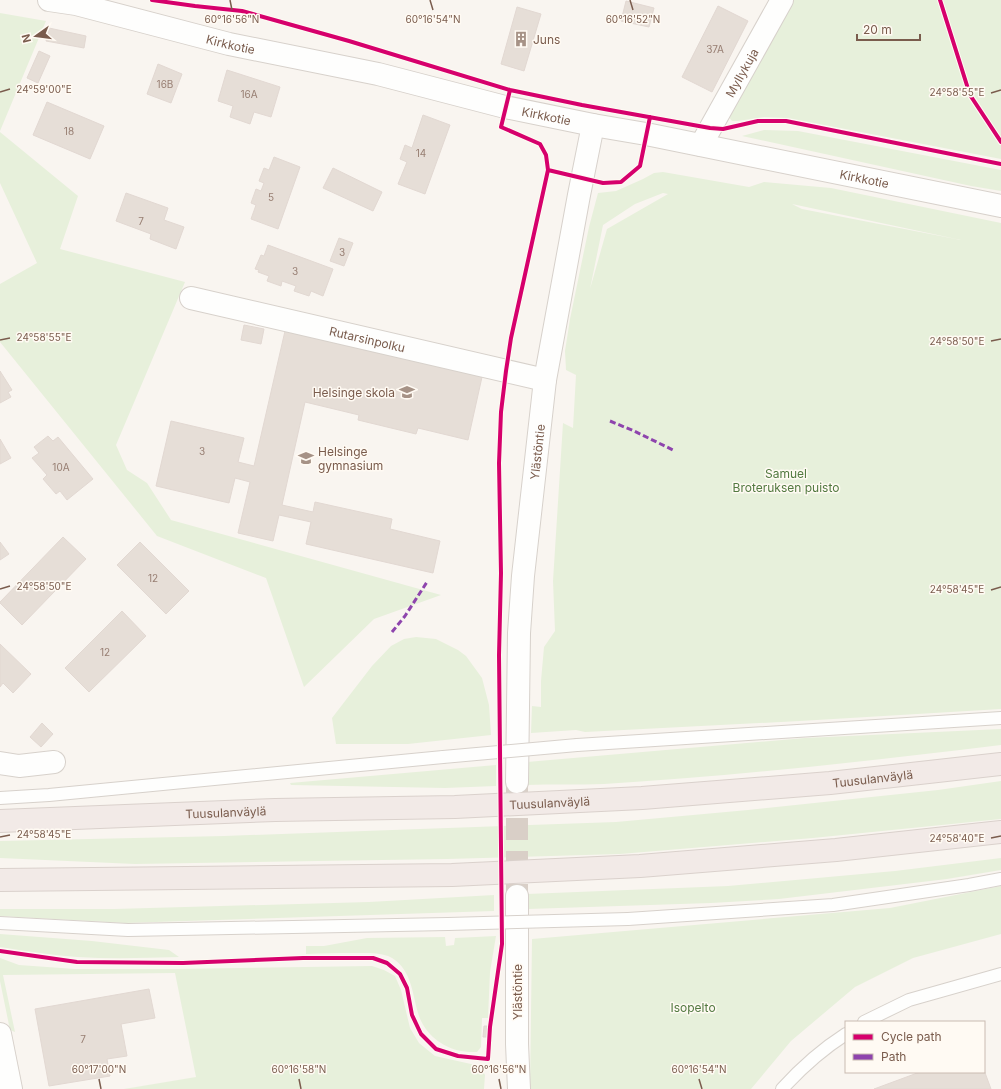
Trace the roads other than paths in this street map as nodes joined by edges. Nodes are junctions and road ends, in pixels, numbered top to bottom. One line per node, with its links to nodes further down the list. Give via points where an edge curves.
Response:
1 (49, 0): 3 (street, Kirkkotie, via 76,4 229,44 378,74 505,107)
2 (782, 0): 4 (street, Myllykuja)
3 (593, 125): 4 (street, Kirkkotie); 7 (street, Ylästöntie)
4 (701, 145): 5 (street, Kirkkotie)
5 (1001, 206)
6 (190, 298): 7 (street, Rutarsinpolku)
7 (544, 380): 12 (street, Ylästöntie, via 519,633)
8 (1001, 718): 13 (lane, bridge, via 577,746)
9 (54, 762): 10 (street, via 19,766)
10 (0, 764)
11 (1001, 764): 14 (highway, Tuusulanväylä, via 830,783 642,798 455,807)
12 (517, 782)
13 (0, 798)
14 (7, 819)
15 (1001, 832): 16 (highway, via 836,850 640,866 452,875)
16 (26, 879): 18 (highway); 19 (highway)
17 (1001, 879): 21 (lane, bridge, via 833,905 628,919 128,930)
18 (0, 880)
19 (0, 883)
20 (517, 896): 27 (street, Ylästöntie)
21 (0, 923)
22 (1001, 974): 23 (lane, via 910,1000)
23 (866, 1021)
24 (0, 1034): 26 (street)
25 (845, 1035): 28 (lane, via 801,1069)
26 (11, 1089)
27 (519, 1089)
28 (782, 1089)

